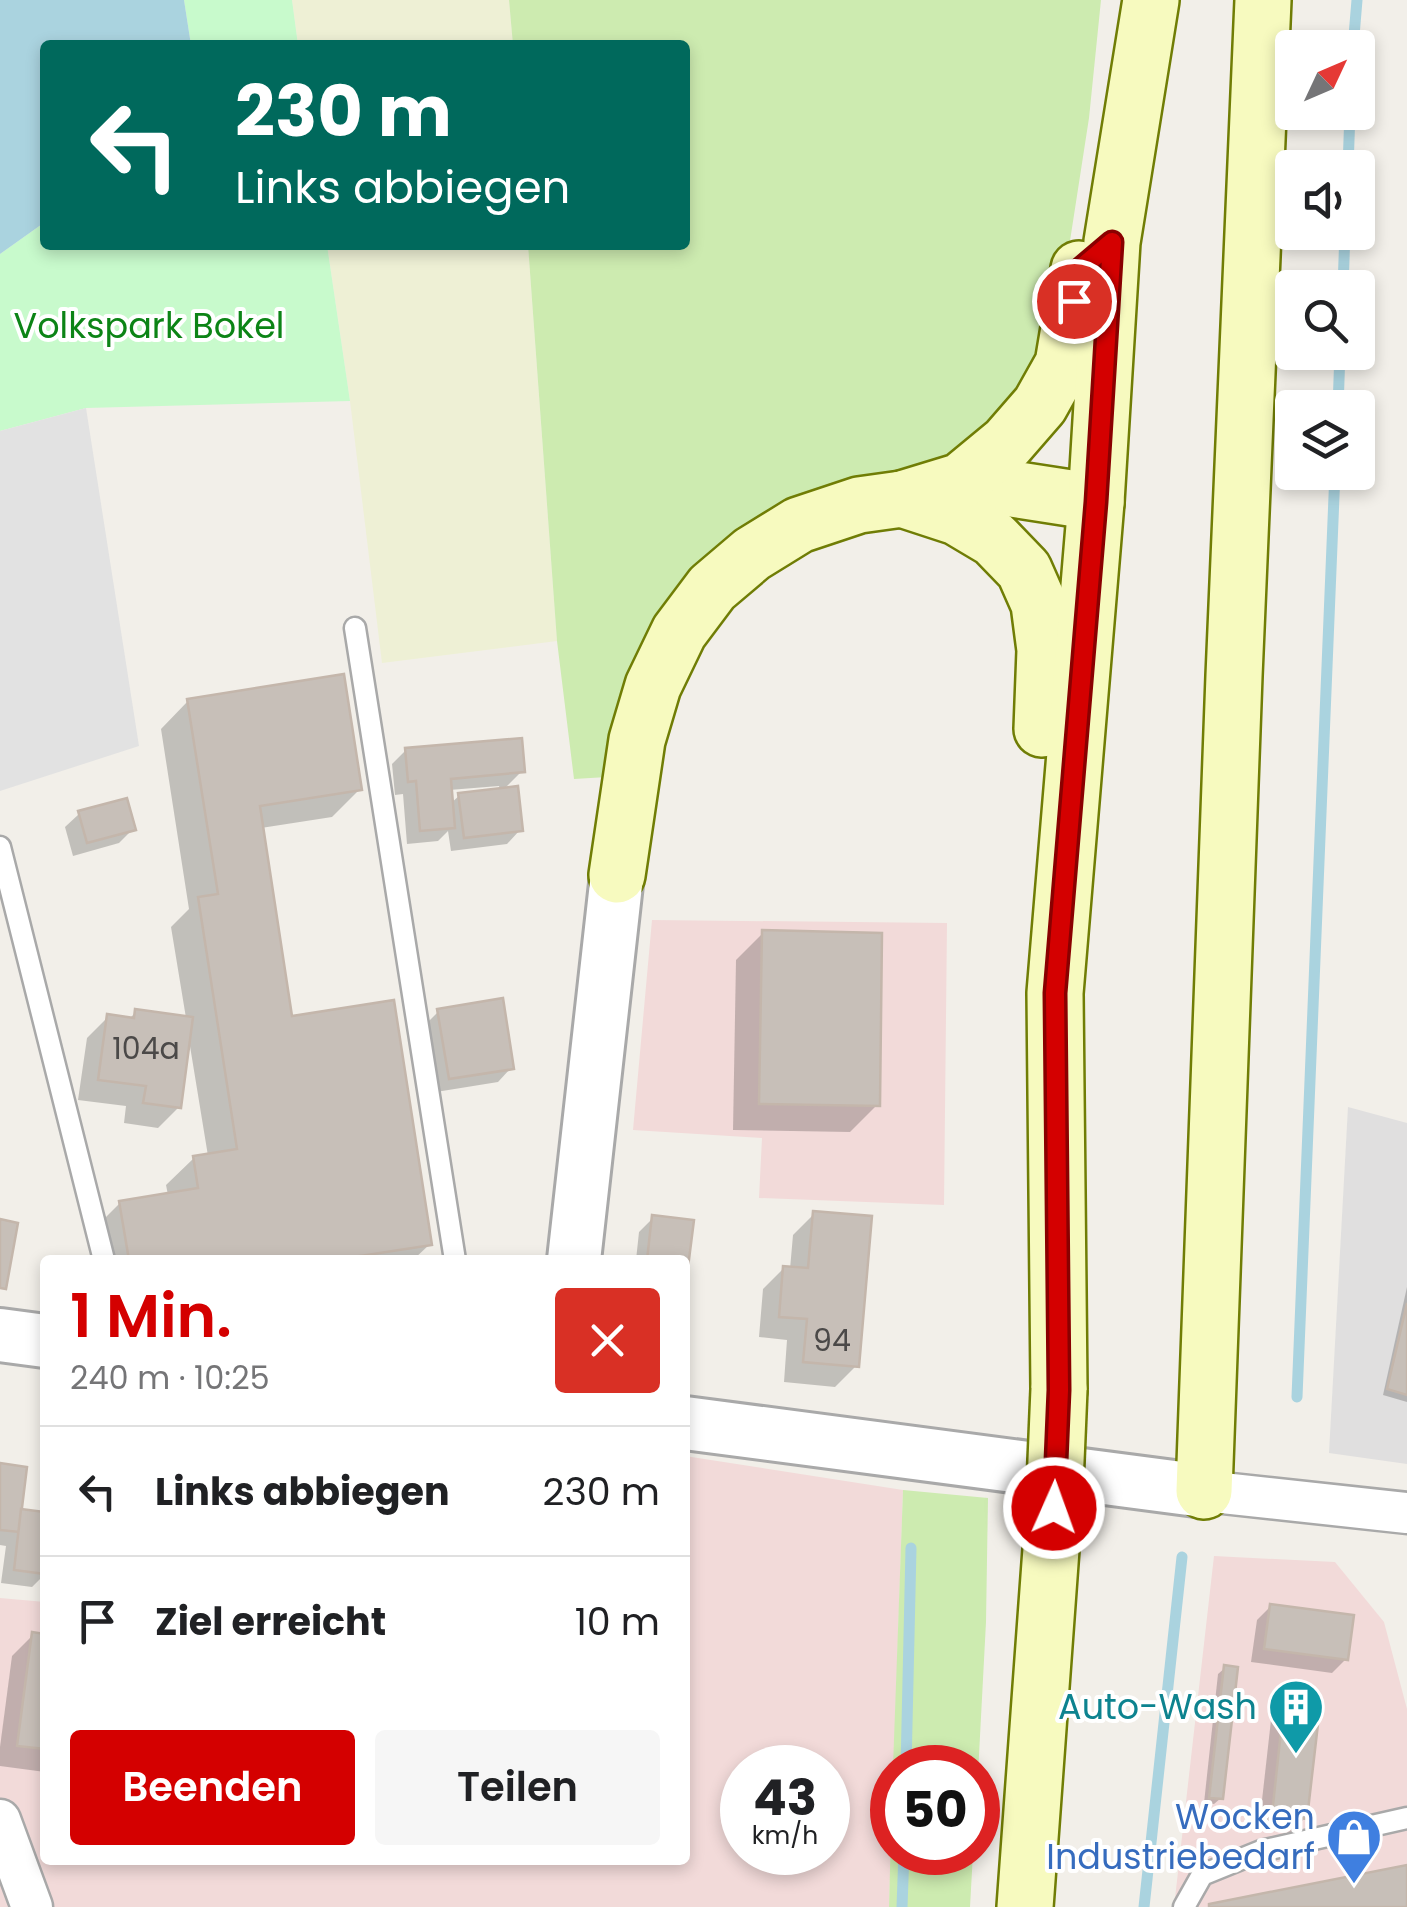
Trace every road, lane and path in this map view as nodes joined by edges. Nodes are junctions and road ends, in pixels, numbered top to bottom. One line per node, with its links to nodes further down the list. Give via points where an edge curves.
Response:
1 (1151, 0): 3 (main road)
2 (1263, 0): 17 (main road)
3 (1112, 242): 4 (main road, via 1079,270 1063,364 1040,405); 6 (main road)
4 (961, 482): 5 (main road); 6 (main road)
5 (902, 500): 9 (main road, via 799,524 712,588 678,632 637,740); 10 (main road, via 957,517 994,539 1024,570 1039,604 1045,650 1033,936)
6 (1096, 502): 10 (main road)
7 (354, 628): 12 (lane)
8 (0, 847): 11 (lane)
9 (617, 875): 13 (street)
10 (1055, 993): 22 (main road, bridge, via 1059,1390)
11 (103, 1255)
12 (454, 1255)
13 (575, 1255)
14 (0, 1336): 15 (street)
15 (40, 1340)
16 (690, 1423): 17 (street)
17 (1204, 1491): 18 (street)
18 (1407, 1513)
19 (1407, 1818): 23 (lane, via 1261,1851 1202,1876)
20 (0, 1820): 21 (street)
21 (32, 1907)
22 (1024, 1907)
23 (1184, 1907)

